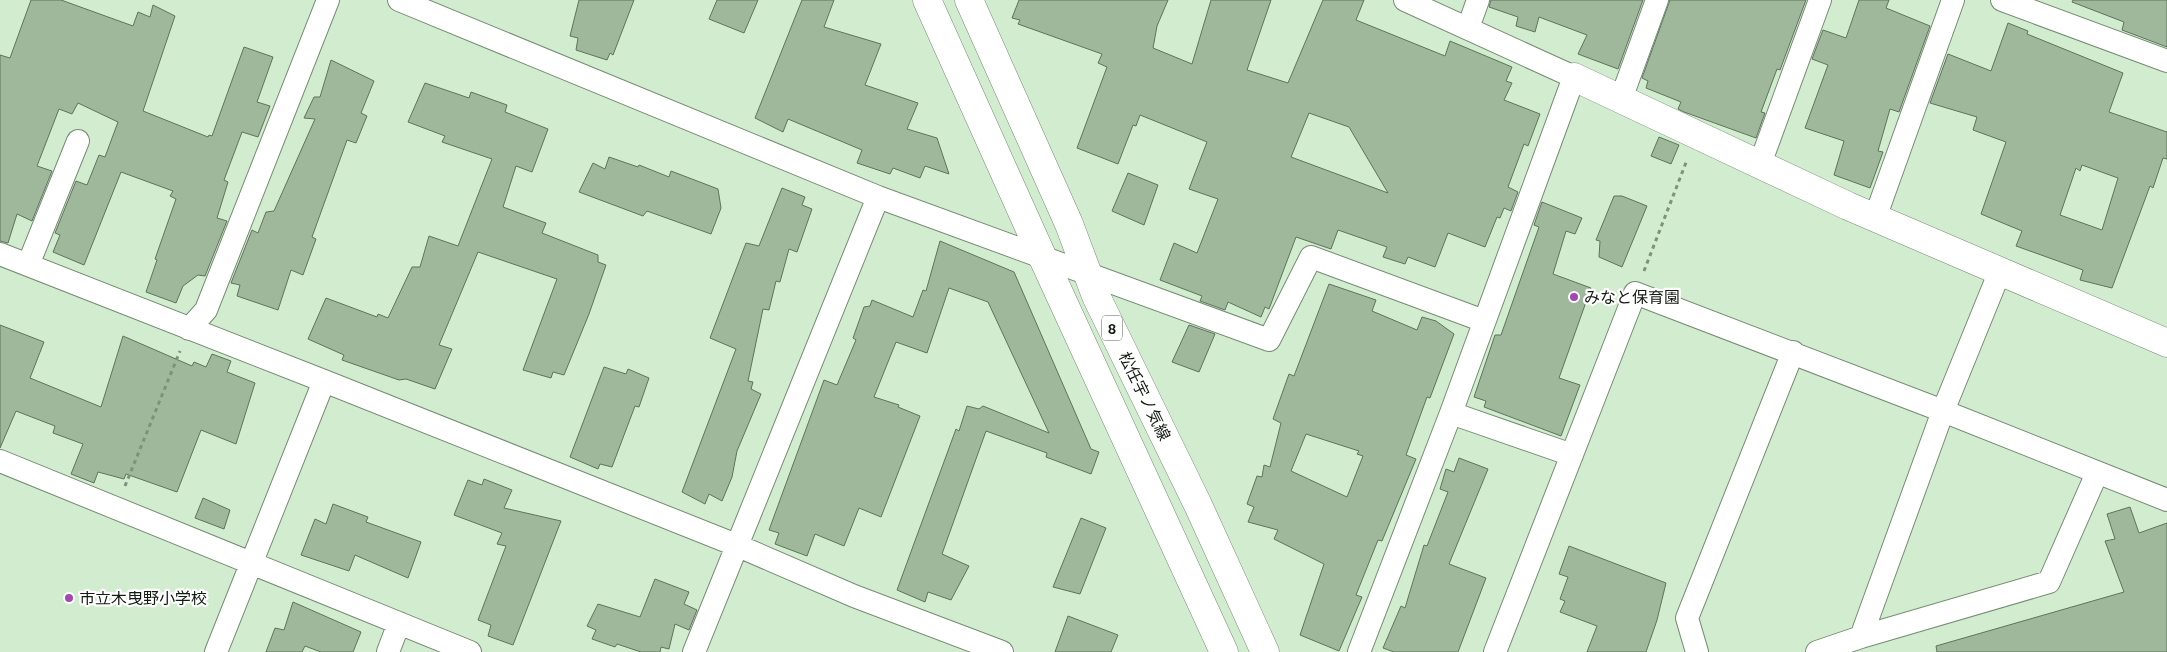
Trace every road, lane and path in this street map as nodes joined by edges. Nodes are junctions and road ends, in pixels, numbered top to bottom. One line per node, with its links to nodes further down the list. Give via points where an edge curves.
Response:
1 (328, 0): 27 (street, via 206,310)
2 (399, 0): 18 (street)
3 (927, 0): 21 (main road, 8)
4 (969, 0): 24 (main road, 松任宇ノ気線 / 8)
5 (1405, 0): 11 (street)
6 (1478, 0): 11 (street)
7 (1657, 0): 14 (street)
8 (1820, 0): 17 (street)
9 (1953, 0): 19 (street)
10 (2002, 0): 12 (street)
11 (1468, 28): 13 (street)
12 (2167, 61)
13 (1574, 78): 14 (main road); 26 (street)
14 (1621, 99): 15 (main road)
15 (1697, 134): 17 (main road); 25 (path)
16 (78, 141): 22 (street)
17 (1760, 164): 19 (main road)
18 (878, 197): 21 (street); 38 (street)
19 (1875, 218): 23 (main road)
20 (0, 254): 22 (street)
21 (1042, 256): 24 (street); 47 (main road, 8)
22 (28, 265): 27 (street)
23 (2000, 271): 28 (main road); 31 (street)
24 (1089, 276): 26 (street, via 1269,340 1311,257); 48 (main road, 松任宇ノ気線 / 8)
25 (1635, 293): 29 (street); 33 (street)
26 (1484, 322): 32 (street)
27 (189, 330): 30 (street); 37 (path)
28 (2167, 343)
29 (1793, 352): 31 (street); 51 (street, via 1687,618)
30 (324, 381): 38 (street); 39 (street)
31 (1943, 410): 35 (street); 41 (street)
32 (1451, 413): 33 (street); 49 (street)
33 (1572, 455): 50 (street)
34 (0, 461): 37 (street)
35 (2098, 473): 36 (street); 41 (street, via 2049,582)
36 (2167, 500)
37 (116, 508): 39 (street)
38 (736, 545): 45 (street); 46 (street, via 854,596)
39 (250, 564): 40 (street); 42 (street)
40 (399, 623): 43 (street); 44 (street)
41 (1862, 637): 52 (street)
42 (216, 652)
43 (388, 652)
44 (470, 652)
45 (694, 652)
46 (1002, 652)
47 (1224, 652)
48 (1265, 652)
49 (1359, 652)
50 (1495, 652)
51 (1697, 652)
52 (1817, 652)

